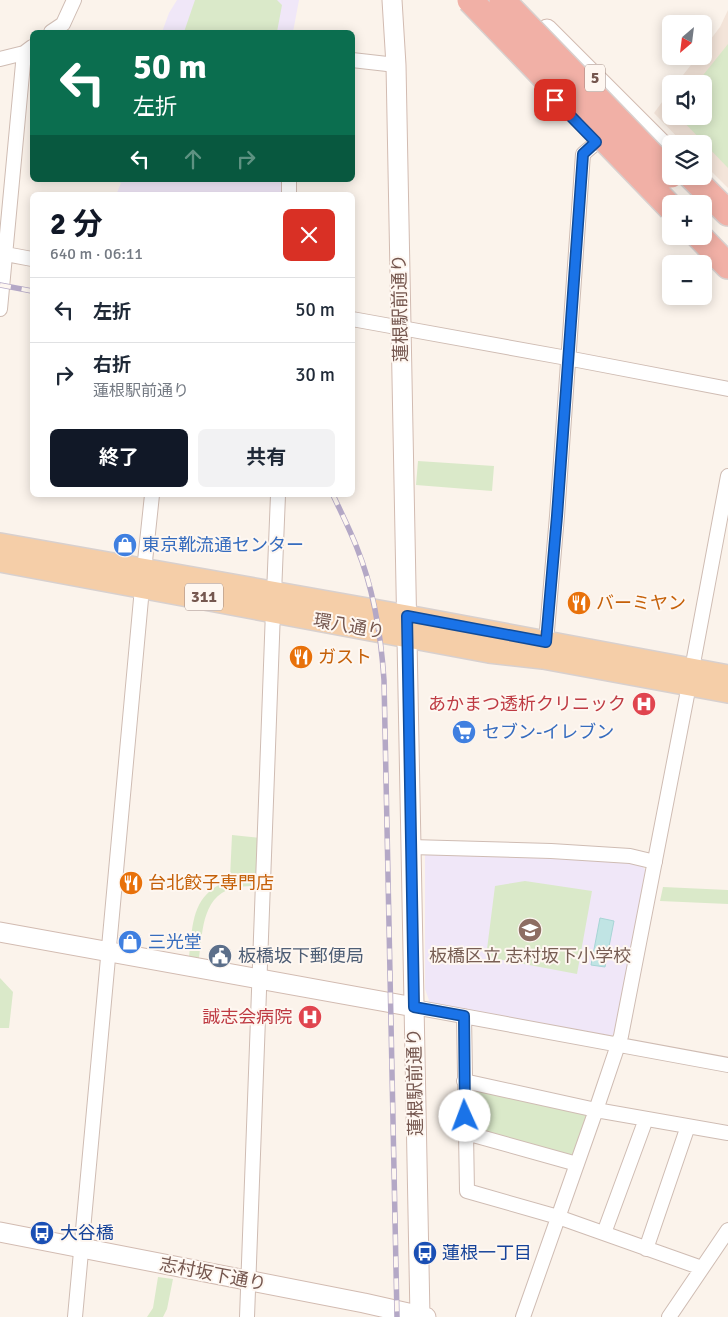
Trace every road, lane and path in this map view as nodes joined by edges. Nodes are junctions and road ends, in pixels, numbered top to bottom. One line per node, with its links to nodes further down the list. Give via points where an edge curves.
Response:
1 (74, 0): 8 (street, via 63,24)
2 (392, 0): 12 (street, 蓮根駅前通り)
3 (461, 0): 14 (street)
4 (470, 0): 22 (highway, 5, bridge)
5 (484, 0): 20 (highway)
6 (502, 0): 17 (highway, bridge)
7 (518, 0): 13 (street); 16 (highway, 5)
8 (54, 30)
9 (28, 50): 10 (street); 31 (street)
10 (0, 59)
11 (355, 60): 12 (street)
12 (396, 65): 37 (street, 蓮根駅前通り)
13 (639, 119): 14 (street); 15 (street)
14 (596, 142): 23 (street); 38 (street, via 583,154)
15 (662, 144)
16 (662, 145)
17 (662, 166)
18 (681, 185): 21 (highway)
19 (702, 185): 24 (highway)
20 (677, 195)
21 (691, 195)
22 (662, 199)
23 (662, 211)
24 (728, 212)
25 (712, 216): 27 (highway)
26 (712, 230): 30 (highway)
27 (728, 232)
28 (696, 245): 34 (street)
29 (708, 245): 33 (highway)
30 (728, 247)
31 (2, 254): 32 (street); 35 (street)
32 (30, 260)
33 (728, 266)
34 (728, 278)
35 (0, 309)
36 (355, 320): 37 (street)
37 (401, 328): 38 (street); 47 (street, 蓮根駅前通り)
38 (568, 358): 39 (street); 48 (street)
39 (728, 389)
40 (728, 476): 50 (street)
41 (152, 497): 45 (street)
42 (278, 497): 46 (street)
43 (0, 544): 45 (main road, 環八通り / 311)
44 (0, 561): 45 (main road, 環八通り / 311)
45 (143, 578): 46 (main road, 環八通り / 311); 57 (street)
46 (273, 603): 47 (main road, 環八通り / 311); 58 (street)
47 (407, 626): 48 (main road, 環八通り / 311); 50 (main road, 環八通り / 311, via 489,652); 54 (street, 蓮根駅前通り)
48 (546, 642): 50 (main road, 環八通り / 311)
49 (728, 670): 50 (main road, via 710,668)
50 (693, 675): 51 (main road, 環八通り / 311); 52 (main road, 環八通り / 311); 53 (main road, via 704,696); 55 (street)
51 (728, 676)
52 (728, 692)
53 (728, 703)
54 (411, 847): 55 (street, via 551,851 630,856); 59 (street, 蓮根駅前通り)
55 (655, 862): 61 (street)
56 (0, 932): 57 (street)
57 (108, 952): 58 (street); 74 (street)
58 (260, 979): 59 (street); 77 (street)
59 (414, 1007): 60 (street); 78 (street, 蓮根駅前通り)
60 (464, 1016): 61 (street); 63 (street)
61 (618, 1044): 62 (street); 64 (street)
62 (728, 1065)
63 (464, 1080): 64 (street); 67 (street)
64 (596, 1110): 65 (street); 69 (street)
65 (646, 1119): 66 (street); 73 (street)
66 (688, 1126): 68 (street); 75 (street)
67 (466, 1133): 69 (street); 70 (street, via 467,1191)
68 (728, 1133)
69 (577, 1164): 70 (street)
70 (558, 1217): 73 (street); 81 (street)
71 (728, 1230): 76 (street)
72 (0, 1232): 74 (street, 志村坂下通り)
73 (604, 1233): 75 (street)
74 (82, 1248): 77 (street, 志村坂下通り); 79 (street)
75 (646, 1248): 76 (street)
76 (702, 1268): 82 (street)
77 (249, 1281): 78 (street, 志村坂下通り); 80 (street)
78 (422, 1316)
79 (74, 1317)
80 (247, 1317)
81 (523, 1317)
82 (669, 1317)

